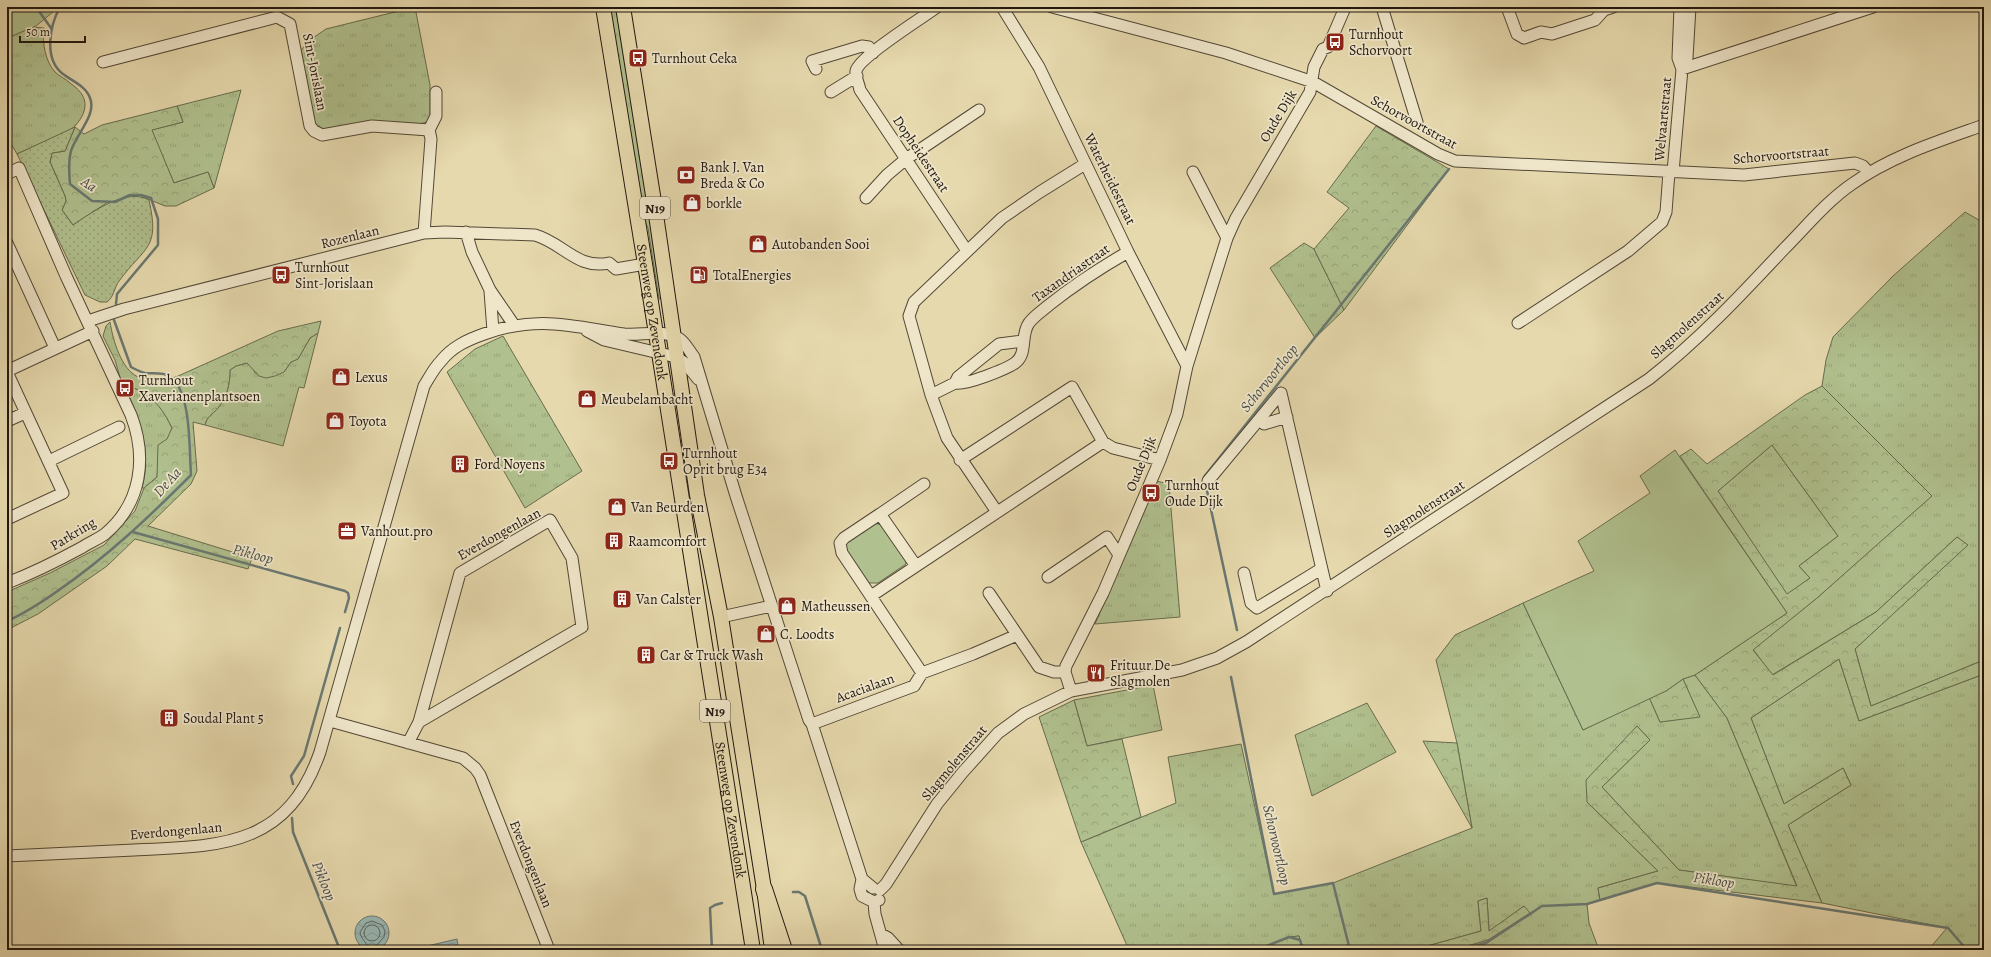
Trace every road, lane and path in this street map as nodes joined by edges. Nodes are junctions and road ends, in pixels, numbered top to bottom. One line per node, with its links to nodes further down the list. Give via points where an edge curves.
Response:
1 (603, 7): 38 (main road, Steenweg op Zevendonk / N19)
2 (623, 7): 47 (main road, Steenweg op Zevendonk / N19)
3 (937, 7): 13 (street)
4 (1002, 7): 26 (street, Waterheidestraat, via 1040,67)
5 (1052, 7): 18 (street, Schorvoortstraat, via 1226,53)
6 (1343, 7): 18 (street, Oude Dijk, via 1328,47 1323,49 1314,67)
7 (1382, 7): 22 (street)
8 (1507, 7): 9 (street, via 1517,34 1524,38 1541,32 1552,34 1595,20 1604,10)
9 (1613, 7)
10 (1680, 7): 16 (street, Welvaartstraat, via 1678,58)
11 (1690, 7): 16 (street, Welvaartstraat, via 1688,58)
12 (1873, 7): 16 (street)
13 (873, 53): 15 (street, via 868,47 862,46 812,61); 17 (street, via 860,64)
14 (103, 62): 24 (street, Sint-Jorislaan, via 277,17 290,24 310,126 314,131 322,135 372,126)
15 (816, 69)
16 (1682, 69): 28 (street, Welvaartstraat)
17 (856, 74): 20 (street); 25 (street, Dopheidestraat, via 860,90)
18 (1313, 82): 28 (street, Schorvoortstraat, via 1438,154 1455,161); 34 (street, Oude Dijk, via 1310,92)
19 (436, 92): 24 (street, via 436,116)
20 (831, 92)
21 (979, 110): 25 (street)
22 (1417, 122)
23 (1984, 125): 29 (street, Slagmolenstraat, via 1902,156)
24 (429, 130): 33 (street, via 431,139)
25 (906, 159): 31 (street); 36 (street, Dopheidestraat)
26 (1085, 164): 36 (street, via 1017,207); 37 (street, Waterheidestraat)
27 (1193, 172): 34 (street)
28 (1671, 172): 29 (street, Schorvoortstraat, via 1744,175 1855,163 1863,166); 41 (street, Welvaartstraat, via 1666,212 1662,222 1628,251)
29 (1869, 173): 77 (street, Slagmolenstraat, via 1826,205 1721,316 1649,379)
30 (7, 174): 40 (street, Parkring, via 19,168)
31 (866, 198)
32 (466, 232): 33 (street, Rozenlaan); 38 (street, Rozenlaan, via 535,235 547,238 584,263 609,263 616,269); 39 (street, via 472,252)
33 (424, 233): 40 (street, Rozenlaan, via 124,309)
34 (1227, 238): 52 (street, Oude Dijk)
35 (7, 243): 49 (street)
36 (967, 250): 56 (street, via 910,309 909,316)
37 (1128, 252): 48 (street, Taxandriastraat, via 1064,293 1033,318 1026,328); 52 (street, Waterheidestraat)
38 (645, 264): 46 (main road, Steenweg op Zevendonk / N19)
39 (490, 290): 43 (street); 45 (street)
40 (88, 321): 44 (street, Parkring)
41 (1518, 323)
42 (572, 324): 43 (street, Everdongenlaan, via 539,322); 46 (street, Everdongenlaan, via 632,335); 50 (street, Everdongenlaan, via 604,340)
43 (514, 325): 45 (street, Everdongenlaan)
44 (93, 331): 49 (street); 76 (street, Parkring, via 137,431 140,471 131,501 123,514 104,534 55,563)
45 (493, 331): 86 (street, Everdongenlaan, via 463,341 440,361 424,386)
46 (656, 334): 47 (street, Everdongenlaan); 50 (main road, Steenweg op Zevendonk / N19)
47 (673, 336): 51 (main road, Steenweg op Zevendonk / N19); 55 (street, Steenweg op Zevendonk, via 682,340 694,357)
48 (1023, 342): 54 (street, Taxandriastraat, via 999,344 958,377); 54 (street, Taxandriastraat, via 1022,352 1015,363 971,381)
49 (55, 348): 53 (street)
50 (659, 354): 51 (street, Everdongenlaan); 95 (main road, Steenweg op Zevendonk / N19)
51 (676, 357): 55 (street, Steenweg op Zevendonk, via 685,363); 81 (main road, Steenweg op Zevendonk / N19, via 697,495)
52 (1186, 366): 64 (street, Oude Dijk, via 1177,414)
53 (7, 372): 57 (street)
54 (955, 383): 56 (street, Taxandriastraat)
55 (702, 385): 80 (street, Steenweg op Zevendonk)
56 (931, 395): 63 (street, via 946,438)
57 (25, 412): 59 (street); 65 (street)
58 (1287, 417): 60 (street); 66 (street, via 1281,393); 73 (street)
59 (7, 421)
60 (1264, 424)
61 (119, 427): 65 (street)
62 (1103, 442): 63 (street, via 1072,387); 64 (street, via 1113,448); 68 (street)
63 (960, 460): 68 (street)
64 (1160, 460): 71 (street, Oude Dijk)
65 (49, 461): 70 (street, via 63,493)
66 (1208, 481)
67 (924, 484): 69 (street)
68 (997, 512): 72 (street)
69 (880, 514): 72 (street); 79 (street, via 840,543 842,553)
70 (7, 519)
71 (1119, 555): 75 (street, via 1107,537); 83 (street, Oude Dijk, via 1104,593)
72 (916, 566): 79 (street)
73 (1321, 569): 74 (street, via 1256,608 1251,603); 77 (street)
74 (1244, 573)
75 (1048, 577)
76 (7, 583)
77 (1326, 591): 85 (street, Slagmolenstraat, via 1217,658 1182,670)
78 (989, 593): 82 (street)
79 (871, 596): 84 (street)
80 (772, 606): 81 (street); 88 (street, Steenweg op Zevendonk, via 808,720)
81 (721, 617): 91 (main road, Steenweg op Zevendonk / N19)
82 (1017, 634): 83 (street, via 1039,667 1054,672); 84 (street, Acacialaan)
83 (1065, 672): 85 (street)
84 (922, 673): 88 (street, Acacialaan, via 914,686)
85 (1071, 691): 92 (street, Slagmolenstraat, via 1024,714 998,733 979,752 937,804 886,884)
86 (330, 721): 89 (street, Everdongenlaan); 90 (street, Everdongenlaan, via 312,775 300,796 285,812 248,836 222,844 189,848)
87 (419, 722): 87 (street, Everdongenlaan, via 460,573 550,520 572,558 582,628); 89 (street, Everdongenlaan)
88 (812, 724): 92 (street, Steenweg op Zevendonk, via 862,879)
89 (408, 743): 94 (street, Everdongenlaan, via 463,758 480,775)
90 (7, 856)
91 (764, 889): 96 (main road, Steenweg op Zevendonk / N19); 97 (highway)
92 (874, 895): 93 (street, via 875,914)
93 (881, 934): 98 (street); 99 (street)
94 (549, 950)
95 (753, 950)
96 (772, 950)
97 (784, 950)
98 (885, 950)
99 (899, 950)

